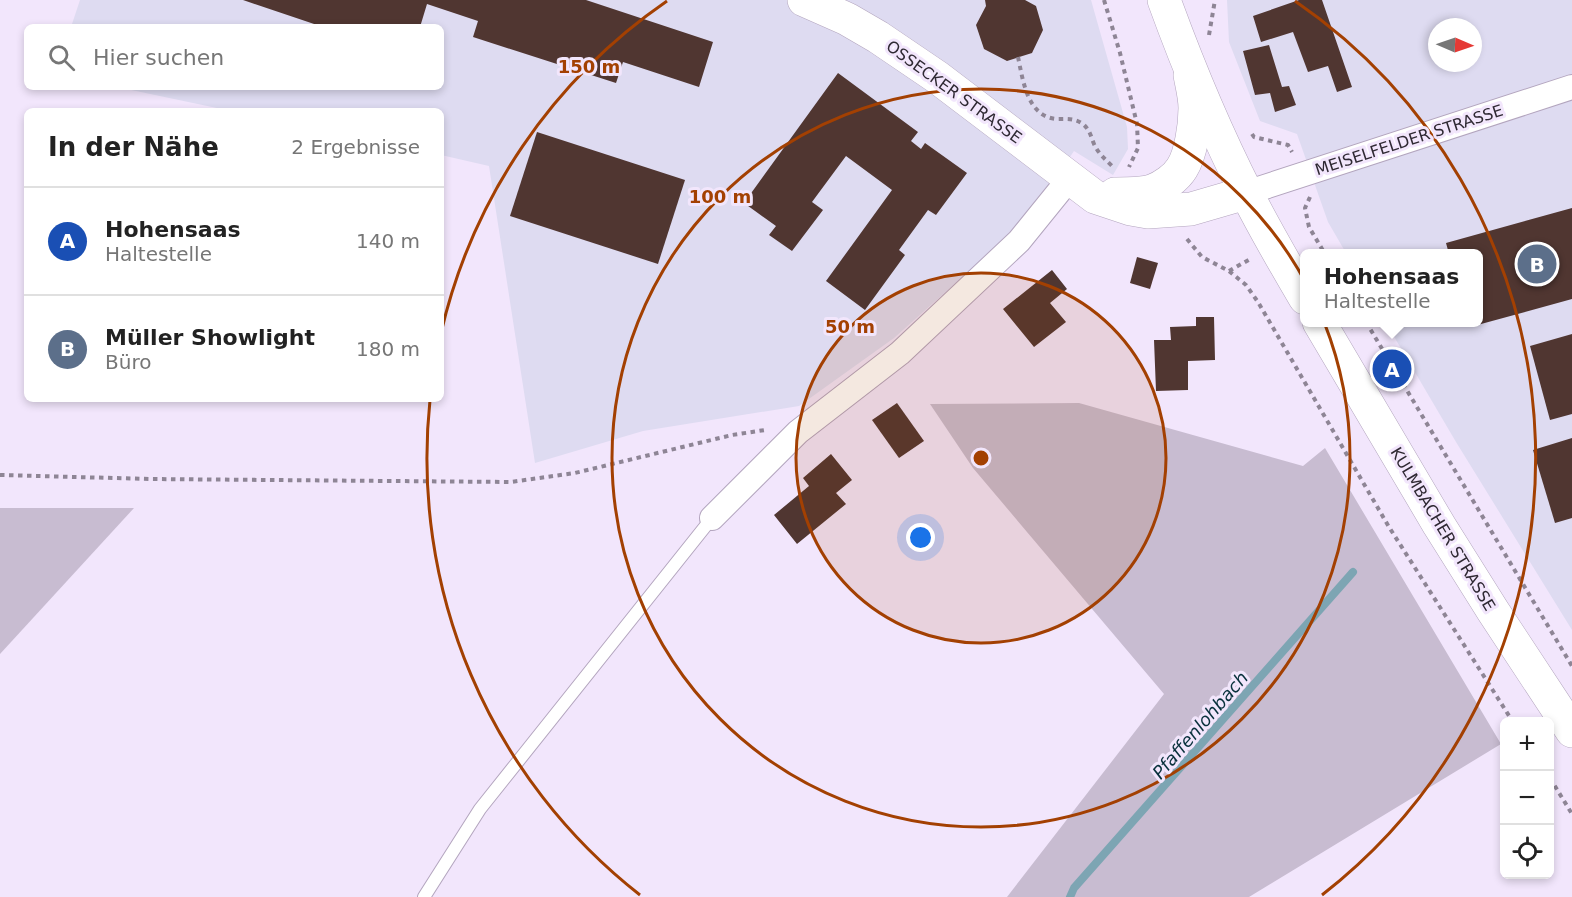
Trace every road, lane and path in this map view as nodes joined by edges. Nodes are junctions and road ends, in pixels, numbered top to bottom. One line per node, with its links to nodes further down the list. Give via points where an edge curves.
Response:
1 (804, 0): 13 (main road, OSSECKER STRASSE, via 847,19 938,77)
2 (1104, 0): 11 (path, via 1137,124 1138,148 1127,170)
3 (1164, 0): 7 (main road)
4 (1215, 0): 5 (path)
5 (1208, 41)
6 (1018, 57): 10 (path, via 1035,108 1047,117 1082,123)
7 (1189, 68): 13 (main road, via 1195,107 1181,169 1165,184 1141,193); 14 (main road)
8 (1572, 87): 12 (street, MEISELFELDER STRASSE)
9 (1248, 130): 12 (path, via 1254,137 1288,145)
10 (1114, 169)
11 (1121, 170)
12 (1303, 174): 14 (street, MEISELFELDER STRASSE); 16 (path, via 1311,194 1305,208 1309,227)
13 (1083, 188): 14 (main road, OSSECKER STRASSE, via 1131,209 1148,212 1191,208); 20 (street, via 900,353)
14 (1246, 193): 17 (main road)
15 (1185, 236): 24 (path, via 1202,257 1246,285 1389,527)
16 (1322, 249)
17 (1300, 289)
18 (1322, 327): 25 (main road, KULMBACHER STRASSE, via 1439,525)
19 (1369, 327): 23 (path)
20 (798, 432): 21 (path, via 783,427 732,435 575,473 511,482); 22 (street)
21 (0, 475)
22 (712, 518): 28 (lane, via 480,809)
23 (1572, 666)
24 (1511, 717)
25 (1572, 731)
26 (1554, 785): 27 (path)
27 (1572, 814)
28 (424, 897)

